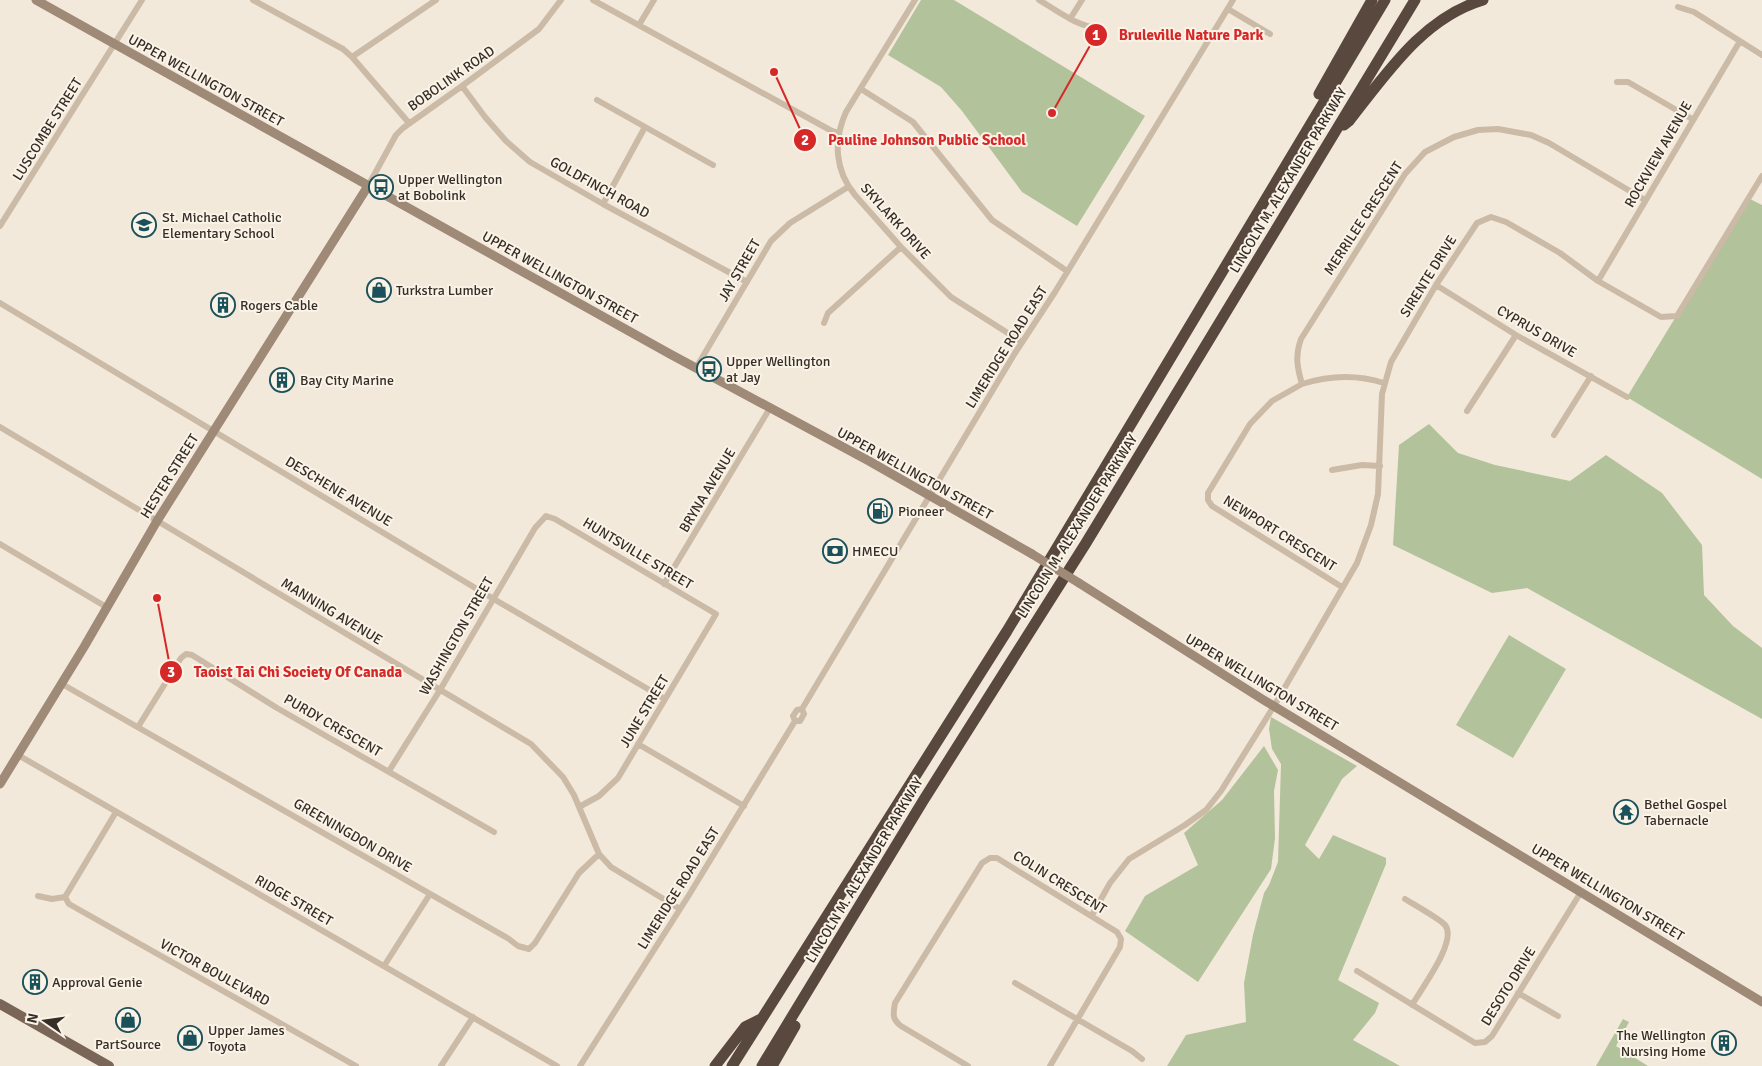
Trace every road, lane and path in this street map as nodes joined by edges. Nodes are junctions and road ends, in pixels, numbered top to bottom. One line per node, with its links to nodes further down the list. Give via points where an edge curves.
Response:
1 (36, 0): 23 (main road, UPPER WELLINGTON STREET)
2 (142, 0): 23 (street, LUSCOMBE STREET)
3 (253, 0): 25 (street, via 338,45)
4 (434, 0): 25 (street)
5 (561, 0): 27 (street, BOBOLINK ROAD, via 540,29)
6 (593, 0): 19 (street)
7 (654, 0): 19 (street)
8 (915, 0): 28 (street, SKYLARK DRIVE)
9 (1039, 0): 18 (street)
10 (1082, 0): 18 (street)
11 (1233, 0): 17 (street, LIMERIDGE ROAD EAST)
12 (1372, 0): 36 (highway, via 1289,147)
13 (1384, 0): 36 (highway, LINCOLN M. ALEXANDER PARKWAY)
14 (1415, 0): 34 (highway, LINCOLN M. ALEXANDER PARKWAY)
15 (1484, 0): 34 (highway, via 1469,4 1441,20 1410,46 1350,121)
16 (1678, 7): 22 (street, via 1694,12)
17 (1228, 10): 21 (street); 44 (street, LIMERIDGE ROAD EAST)
18 (1070, 19): 20 (street, via 1090,28)
19 (639, 25): 33 (street)
20 (1100, 28)
21 (1270, 34)
22 (1740, 41): 24 (street); 30 (street, ROCKVIEW AVENUE)
23 (114, 45): 38 (main road, UPPER WELLINGTON STREET); 42 (street, LUSCOMBE STREET)
24 (1762, 55)
25 (352, 57): 31 (street)
26 (1617, 82): 30 (street, via 1628,82)
27 (462, 86): 31 (street, BOBOLINK ROAD); 41 (street, GOLDFINCH ROAD, via 485,118 530,162)
28 (861, 89): 33 (street, SKYLARK DRIVE, via 846,112); 44 (street, via 913,122 992,220)
29 (597, 100): 32 (street)
30 (1692, 120): 40 (street, ROCKVIEW AVENUE)
31 (409, 123): 38 (street, BOBOLINK ROAD, via 396,135)
32 (645, 127): 35 (street); 41 (street)
33 (838, 133): 39 (street, SKYLARK DRIVE, via 837,155)
34 (1332, 135): 98 (highway, LINCOLN M. ALEXANDER PARKWAY, via 1091,535 923,801)
35 (713, 165)
36 (1282, 170): 104 (highway, LINCOLN M. ALEXANDER PARKWAY, via 1007,631)
37 (1762, 176): 45 (street, SIRENTE DRIVE, via 1676,316 1661,317)
38 (368, 186): 52 (main road, UPPER WELLINGTON STREET); 60 (main road, HESTER STREET)
39 (848, 187): 43 (street, SKYLARK DRIVE); 46 (street, JAY STREET, via 790,223 771,241)
40 (1645, 200): 45 (street, ROCKVIEW AVENUE); 55 (street, MERRILEE CRESCENT, via 1531,134 1498,129 1454,136 1425,152 1405,174 1304,334 1296,358)
41 (603, 204): 46 (street, GOLDFINCH ROAD)
42 (0, 226)
43 (902, 247): 49 (street, via 828,313); 51 (street, SKYLARK DRIVE, via 951,297)
44 (1067, 271): 51 (street, LIMERIDGE ROAD EAST)
45 (1598, 280): 47 (street, SIRENTE DRIVE, via 1506,222 1491,217 1477,223)
46 (747, 282): 52 (street, JAY STREET)
47 (1436, 286): 50 (street, CYPRUS DRIVE); 54 (street, SIRENTE DRIVE, via 1390,362)
48 (0, 303): 60 (street, DESCHENE AVENUE)
49 (824, 323)
50 (1516, 335): 53 (street, CYPRUS DRIVE); 58 (street)
51 (1022, 342): 64 (street, LIMERIDGE ROAD EAST)
52 (696, 368): 57 (main road, UPPER WELLINGTON STREET)
53 (1590, 376): 56 (street, CYPRUS DRIVE); 61 (street)
54 (1384, 383): 55 (street, NEWPORT CRESCENT, via 1344,376); 62 (street, SIRENTE DRIVE)
55 (1301, 384): 69 (street, NEWPORT CRESCENT, via 1272,401 1250,424 1208,493 1208,500 1212,506)
56 (1627, 397)
57 (770, 408): 64 (main road, UPPER WELLINGTON STREET); 68 (street, BRYNA AVENUE)
58 (1467, 411)
59 (0, 427): 66 (street, MANNING AVENUE)
60 (213, 431): 66 (main road, HESTER STREET); 70 (street, DESCHENE AVENUE)
61 (1554, 435)
62 (1380, 466): 63 (street); 69 (street, SIRENTE DRIVE, via 1371,525 1357,563)
63 (1332, 470)
64 (930, 495): 76 (main road, UPPER WELLINGTON STREET, bridge, via 1032,554); 82 (street, LIMERIDGE ROAD EAST, via 802,709 796,710 795,721)
65 (546, 516): 68 (street, HUNTSVILLE STREET, via 555,518); 70 (street, WASHINGTON STREET, via 535,528)
66 (156, 522): 71 (main road, HESTER STREET); 74 (street, MANNING AVENUE)
67 (0, 544): 71 (street)
68 (664, 584): 72 (street, HUNTSVILLE STREET)
69 (1342, 587): 76 (street, SIRENTE DRIVE)
70 (492, 598): 74 (street, WASHINGTON STREET); 75 (street, DESCHENE AVENUE)
71 (108, 608): 73 (main road, HESTER STREET)
72 (716, 614): 75 (street, JUNE STREET)
73 (62, 684): 77 (street, GREENINGDON DRIVE); 79 (main road, HESTER STREET)
74 (440, 690): 80 (street, WASHINGTON STREET); 83 (street, MANNING AVENUE, via 531,744 563,777)
75 (665, 699): 78 (street, JUNE STREET)
76 (1274, 706): 87 (main road, UPPER WELLINGTON STREET); 93 (street, SIRENTE DRIVE, via 1206,810 1129,859 1110,882)
77 (138, 727): 80 (street, PURDY CRESCENT, via 181,658 192,654 278,708); 88 (street, GREENINGDON DRIVE)
78 (638, 744): 82 (street); 83 (street, JUNE STREET, via 613,784)
79 (18, 755): 81 (main road, HESTER STREET); 84 (street, RIDGE STREET)
80 (389, 771): 85 (street, PURDY CRESCENT)
81 (0, 784)
82 (744, 806): 92 (street, LIMERIDGE ROAD EAST)
83 (579, 807): 86 (street, MANNING AVENUE)
84 (116, 812): 90 (street); 94 (street, RIDGE STREET)
85 (494, 832)
86 (599, 854): 88 (street, GREENINGDON DRIVE, via 579,873 529,949 518,946); 92 (street, MANNING AVENUE, via 611,867)
87 (1581, 892): 97 (street, DESOTO DRIVE); 99 (main road, UPPER WELLINGTON STREET)
88 (430, 894): 94 (street)
89 (38, 896): 90 (street, via 52,899)
90 (65, 896): 108 (street, VICTOR BOULEVARD, via 69,904)
91 (1405, 899): 101 (street, via 1445,924 1449,934 1445,950)
92 (680, 909): 111 (street, LIMERIDGE ROAD EAST)
93 (1092, 915): 105 (street, COLIN CRESCENT, via 1117,932 1121,939 1120,947); 116 (street, COLIN CRESCENT, via 997,858 990,858 982,864 895,1004 892,1014 901,1026)
94 (384, 966): 103 (street, RIDGE STREET)
95 (1357, 971): 101 (street, DESOTO DRIVE)
96 (1015, 983): 105 (street)
97 (1518, 993): 101 (street, DESOTO DRIVE, via 1485,1042 1475,1043); 102 (street)
98 (802, 1002): 114 (highway, LINCOLN M. ALEXANDER PARKWAY); 115 (highway, via 794,1028)
99 (1762, 1002)
100 (0, 1004): 107 (main road)
101 (1412, 1005)
102 (1558, 1016)
103 (473, 1017): 109 (street); 110 (street, RIDGE STREET)
104 (762, 1018): 112 (highway, via 745,1027); 113 (highway, LINCOLN M. ALEXANDER PARKWAY)
105 (1078, 1019): 106 (street); 117 (street, COLIN CRESCENT)
106 (1142, 1059)
107 (109, 1066)
108 (356, 1066)
109 (442, 1066)
110 (558, 1066)
111 (580, 1066)
112 (715, 1066)
113 (732, 1066)
114 (762, 1066)
115 (772, 1066)
116 (968, 1066)
117 (1050, 1066)

